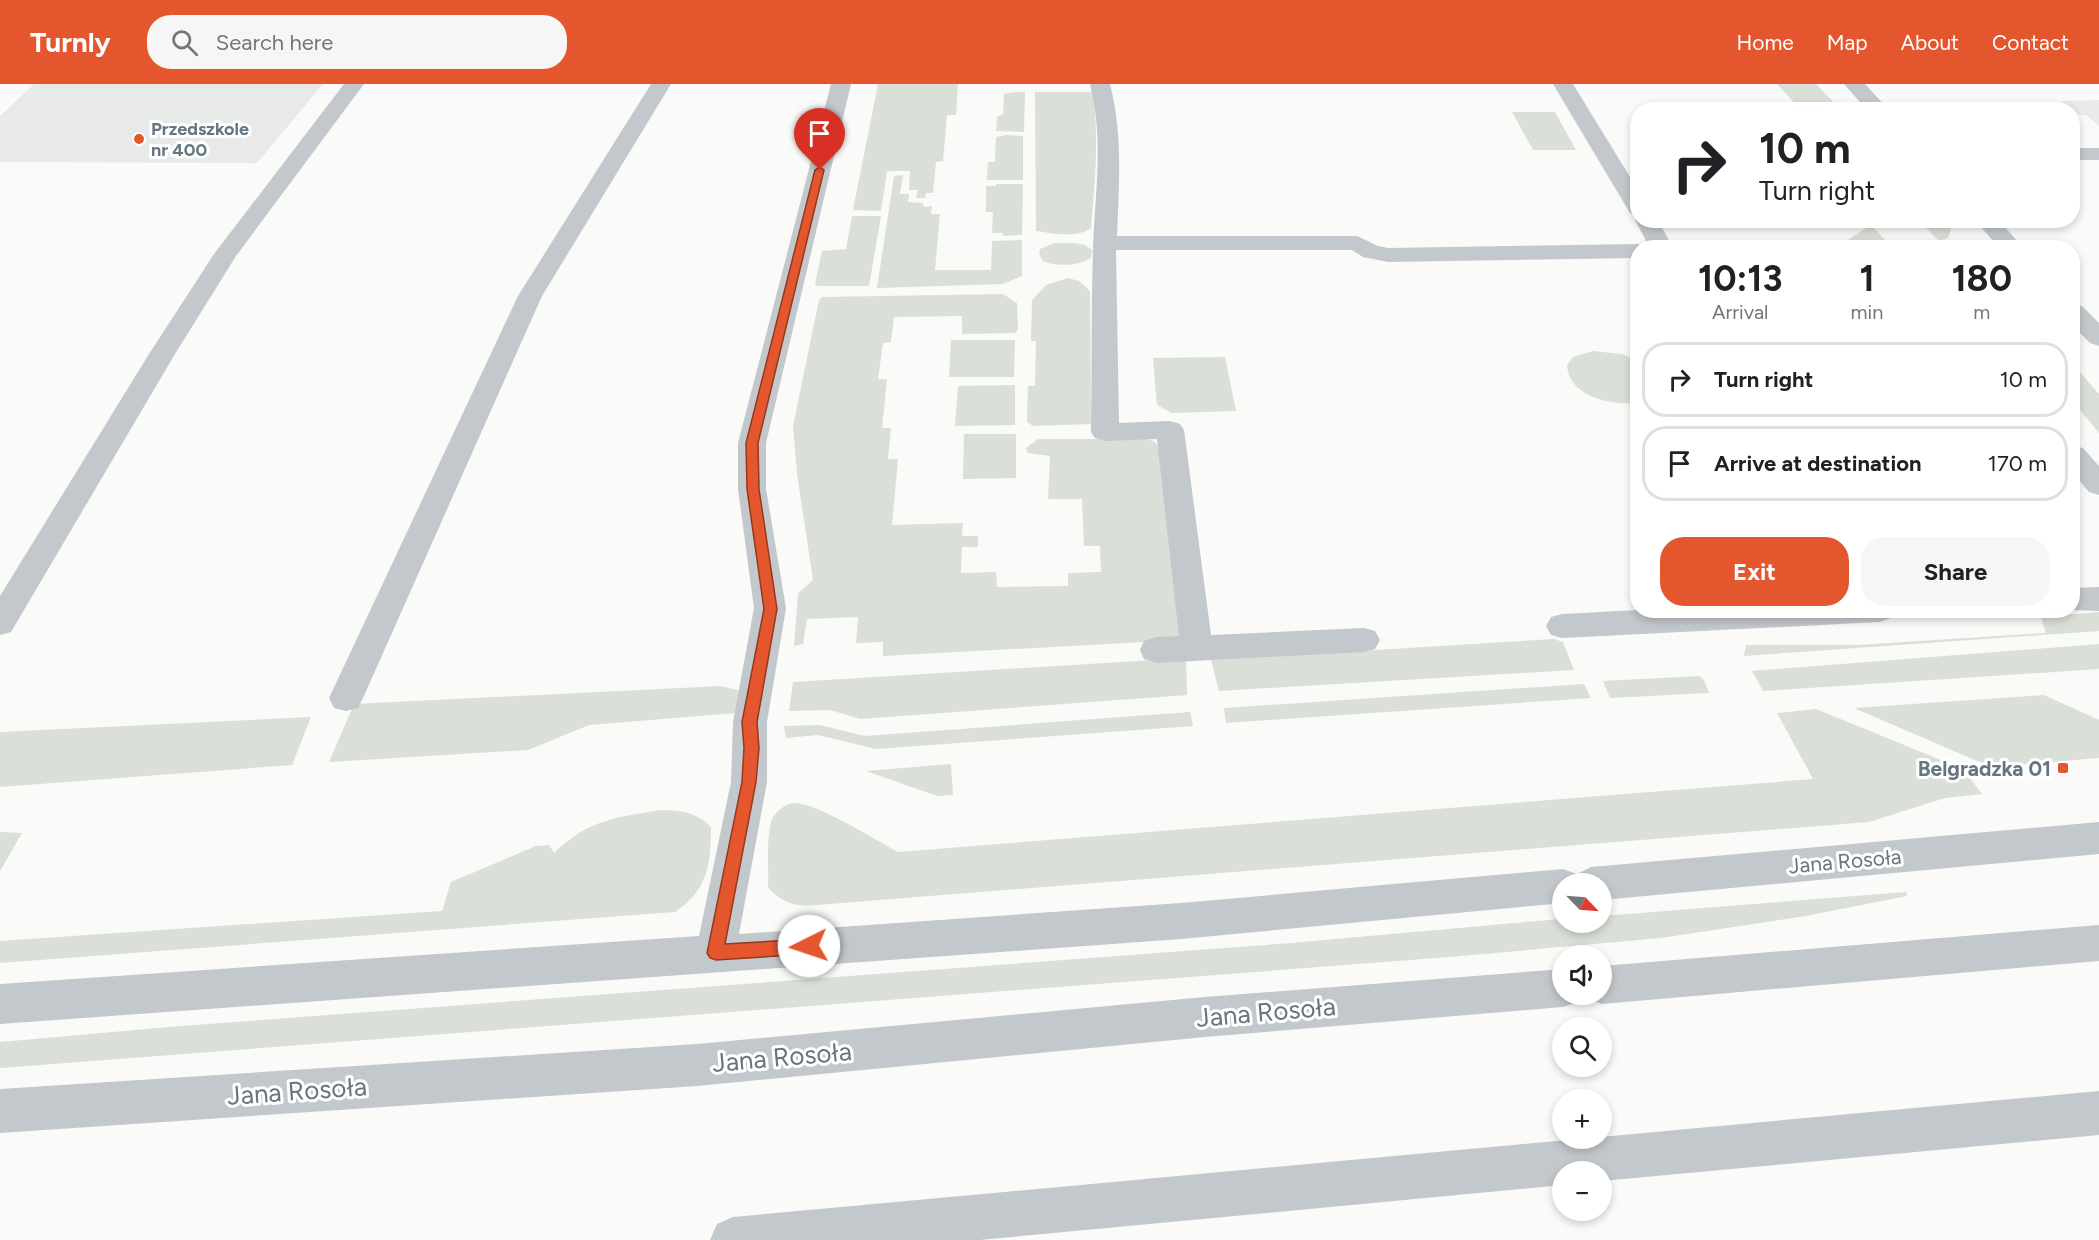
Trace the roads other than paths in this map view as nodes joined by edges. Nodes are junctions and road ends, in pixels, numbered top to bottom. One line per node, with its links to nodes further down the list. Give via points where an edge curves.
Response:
1 (354, 84): 22 (street, via 226,254)
2 (661, 84): 27 (street, via 530,296)
3 (841, 84): 32 (street, via 752,443 753,489 770,609 750,722 749,782)
4 (1101, 84): 13 (street, via 1110,145)
5 (1563, 84): 10 (street)
6 (1854, 84): 7 (street)
7 (1871, 102)
8 (2080, 154): 9 (street)
9 (2099, 154)
10 (1630, 195)
11 (1993, 228): 12 (street)
12 (2005, 240)
13 (1105, 241): 14 (street, via 1357,243 1371,252 1388,255); 25 (street, via 1105,432 1170,430)
14 (1630, 250)
15 (2080, 318): 16 (street)
16 (2099, 338)
17 (2080, 463): 18 (street)
18 (2099, 486)
19 (2099, 599): 20 (street)
20 (2080, 600)
21 (1698, 618): 23 (street)
22 (0, 623)
23 (1562, 626)
24 (1364, 640): 25 (street)
25 (1196, 647): 26 (street)
26 (1156, 650)
27 (346, 698)
28 (2099, 837): 29 (street, Jana Rosoła)
29 (1612, 882)
30 (1552, 887): 32 (street, via 1181,921)
31 (2099, 943): 33 (street)
32 (716, 953): 35 (street)
33 (1612, 984)
34 (1552, 989): 36 (street, Jana Rosoła, via 697,1065)
35 (0, 1004)
36 (0, 1111)
37 (2099, 1113): 38 (street)
38 (733, 1240)

